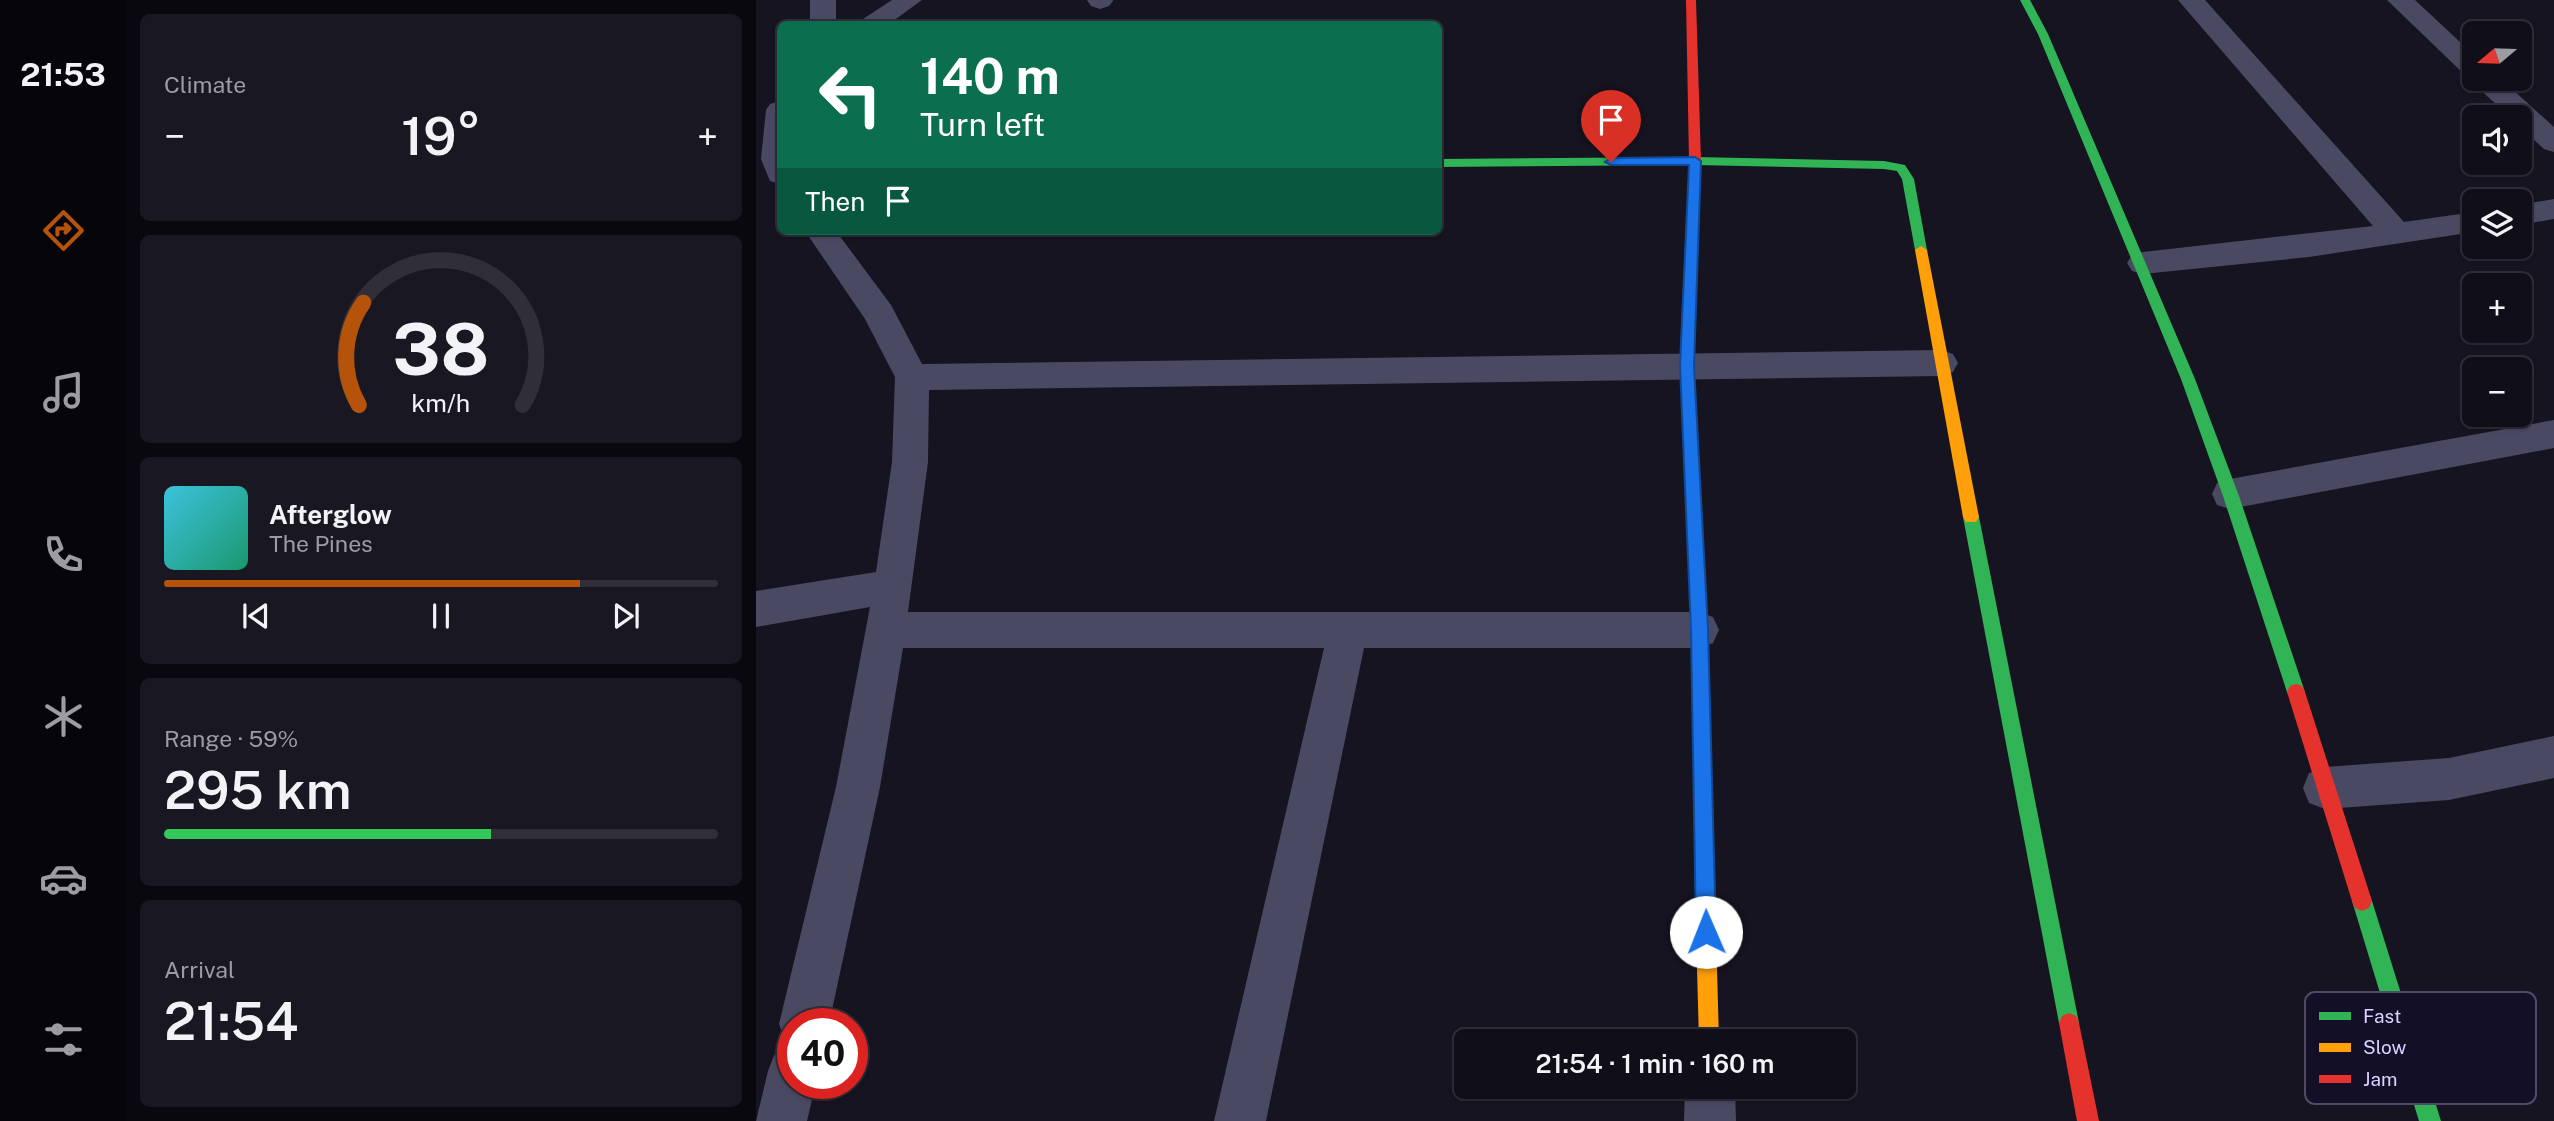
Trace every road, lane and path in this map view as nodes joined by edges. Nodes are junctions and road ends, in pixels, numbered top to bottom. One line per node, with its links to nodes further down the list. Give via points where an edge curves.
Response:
1 (823, 0): 7 (street)
2 (909, 0): 8 (street)
3 (1691, 0): 13 (street)
4 (2025, 0): 21 (street)
5 (2190, 0): 19 (street)
6 (2400, 0): 9 (street)
7 (824, 21)
8 (877, 21)
9 (2462, 58)
10 (2498, 91): 12 (street)
11 (772, 115): 15 (street)
12 (2554, 143)
13 (1695, 161): 14 (street); 22 (street, via 1901,168 1908,179); 23 (street)
14 (1442, 163)
15 (777, 165)
16 (2554, 209): 17 (street)
17 (2532, 213)
18 (2462, 224): 19 (street)
19 (2397, 234): 21 (street)
20 (823, 235): 24 (street, via 879,313)
21 (2143, 263): 26 (street)
22 (1941, 363): 23 (street); 43 (street)
23 (1687, 366): 24 (street); 31 (street)
24 (912, 377): 27 (street, via 910,462)
25 (2554, 434): 26 (street)
26 (2230, 495): 33 (street)
27 (893, 586): 28 (street); 29 (street)
28 (756, 609)
29 (886, 630): 30 (street); 35 (street, via 858,787)
30 (1348, 630): 31 (street); 41 (street)
31 (1699, 630): 36 (street)
32 (2554, 757): 33 (street, via 2449,779)
33 (2325, 788): 34 (street)
34 (2389, 992)
35 (808, 1008)
36 (1709, 1029)
37 (786, 1099): 40 (street)
38 (1710, 1099): 42 (street)
39 (2425, 1104): 44 (street)
40 (781, 1121)
41 (1240, 1121)
42 (1710, 1121)
43 (2088, 1121)
44 (2430, 1121)

